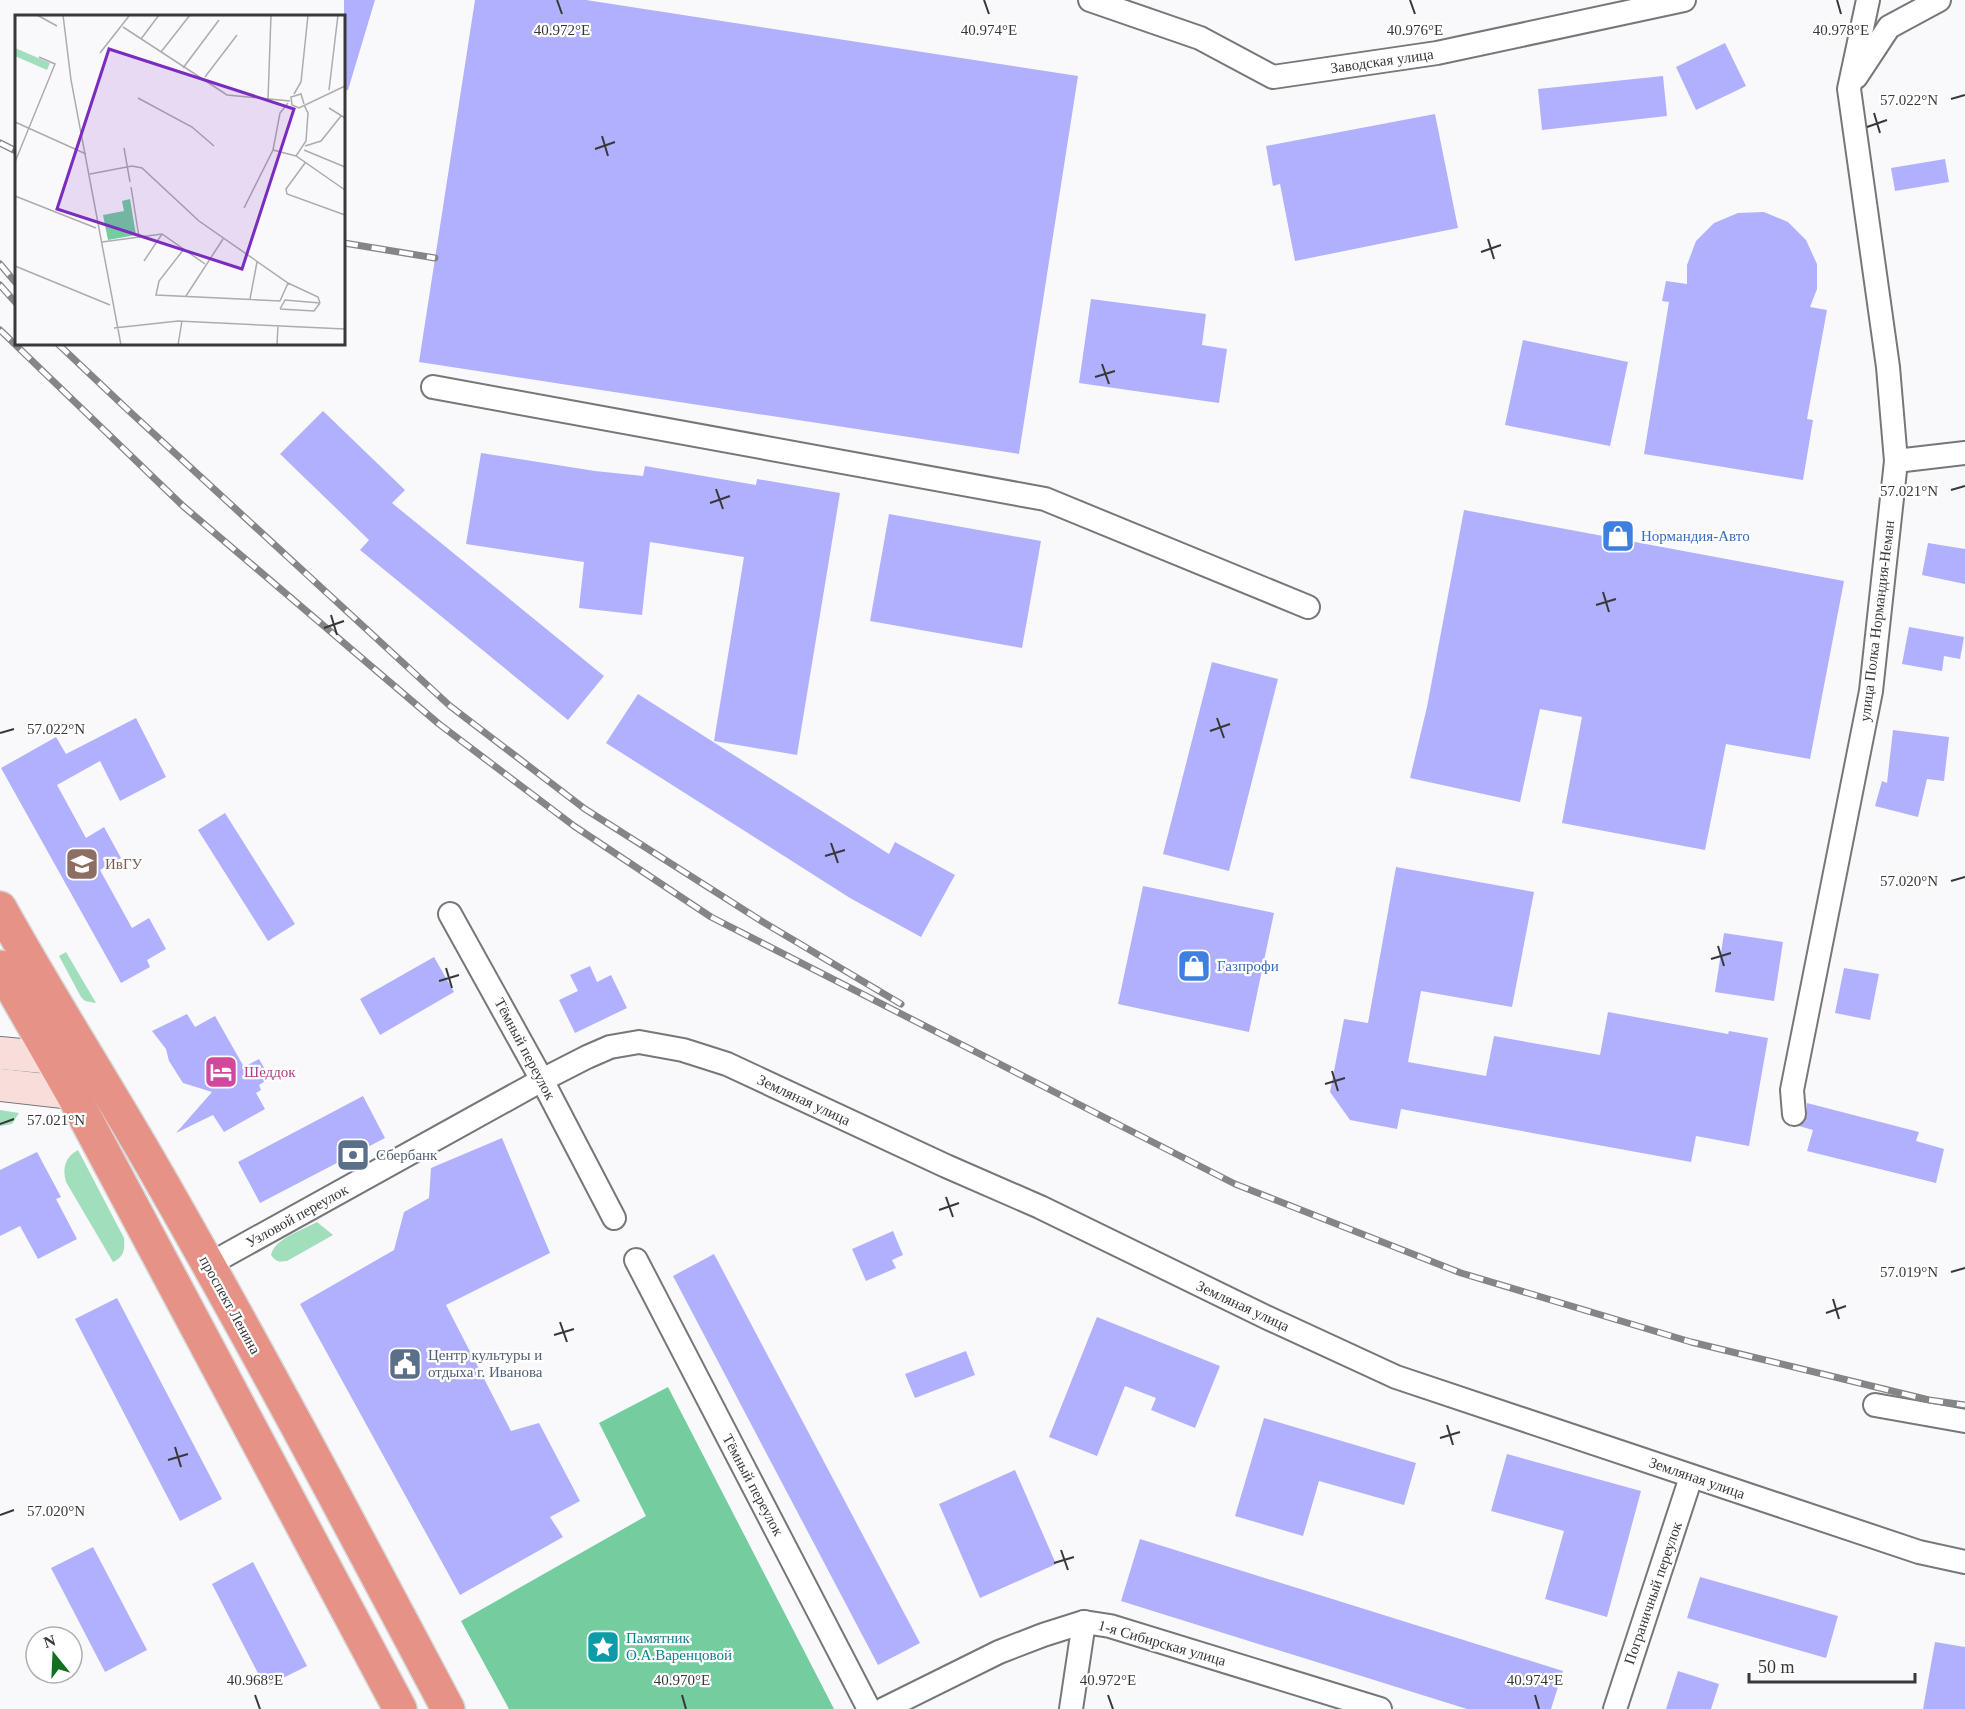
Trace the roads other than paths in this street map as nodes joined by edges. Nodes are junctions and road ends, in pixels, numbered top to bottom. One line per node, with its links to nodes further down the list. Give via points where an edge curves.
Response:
1 (1090, 0): 2 (street, Заводская улица, via 1200,38 1273,77 1437,53)
2 (1684, 0)
3 (1868, 0): 5 (street, улица Полка Нормандия-Неман)
4 (1939, 0): 5 (street, via 1889,27)
5 (1849, 89): 8 (street, улица Полка Нормандия-Неман, via 1888,367)
6 (433, 387): 9 (street, via 1045,499)
7 (1965, 453): 8 (street)
8 (1896, 461): 18 (street, улица Полка Нормандия-Неман, via 1871,691 1792,1090)
9 (1308, 608)
10 (0, 908): 15 (highway, проспект Ленина)
11 (450, 914): 16 (street, Тёмный переулок)
12 (0, 967): 14 (highway, проспект Ленина)
13 (0, 1053): 14 (main road)
14 (53, 1059): 15 (highway, проспект Ленина)
15 (89, 1079): 17 (main road); 21 (highway, проспект Ленина); 28 (highway, проспект Ленина)
16 (542, 1080): 19 (street, Тёмный переулок); 21 (street, Узловой переулок); 24 (street, Земляная улица, via 610,1047 639,1042 728,1064 1396,1377)
17 (0, 1085)
18 (1794, 1114)
19 (614, 1218)
20 (636, 1260): 30 (street, Тёмный переулок)
21 (208, 1265): 29 (highway, проспект Ленина)
22 (1875, 1405): 23 (street)
23 (1965, 1421)
24 (1691, 1477): 25 (street, Земляная улица, via 1919,1552); 34 (street, Пограничный переулок)
25 (1965, 1562)
26 (1084, 1622): 27 (street, 1-я Сибирская улица, via 1110,1626); 31 (street, 1-я Сибирская улица, via 999,1652); 32 (street)
27 (1340, 1703): 33 (street, 1-я Сибирская улица)
28 (400, 1709)
29 (448, 1709)
30 (869, 1709)
31 (884, 1709)
32 (1071, 1709)
33 (1380, 1709)
34 (1615, 1709)

